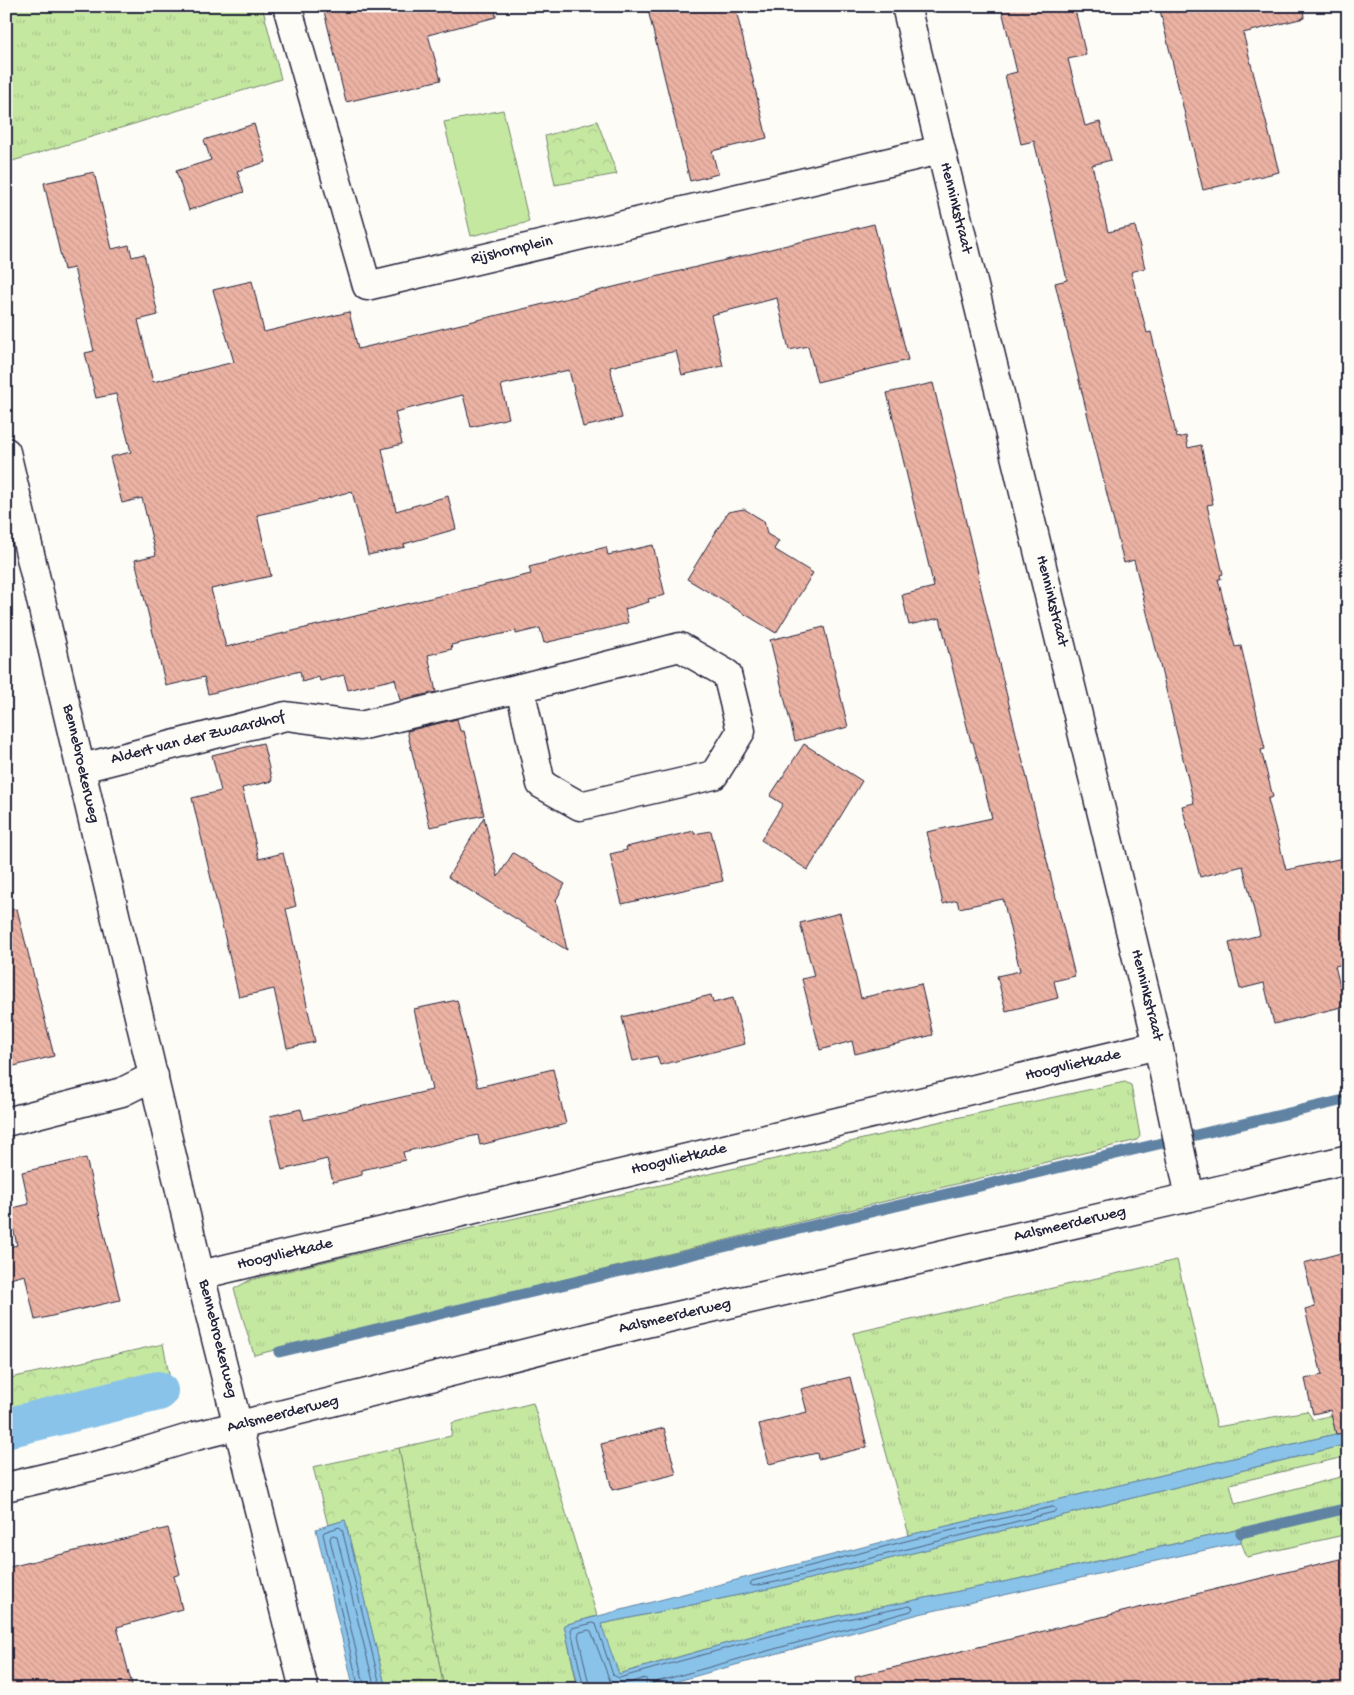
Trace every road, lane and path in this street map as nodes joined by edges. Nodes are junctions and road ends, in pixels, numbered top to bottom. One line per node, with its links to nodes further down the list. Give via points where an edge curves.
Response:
1 (288, 6): 3 (street, Rijshornplein, via 367,286)
2 (906, 6): 3 (street, Henninkstraat)
3 (940, 150): 7 (street, Henninkstraat)
4 (6, 452): 6 (street, Bennebroekerweg)
5 (520, 688): 5 (street, Aldert van der Zwaardhof, via 541,784 580,806 714,775 740,731 727,674 680,646); 6 (street, Aldert van der Zwaardhof, via 360,726 286,716)
6 (82, 768): 8 (street, Bennebroekerweg)
7 (1158, 1045): 11 (street, Henninkstraat); 12 (street, Hoogvlietkade)
8 (154, 1076): 9 (street, via 122,1092); 12 (street, Bennebroekerweg)
9 (6, 1122)
10 (1348, 1159): 11 (street, Aalsmeerderweg)
11 (1190, 1197): 13 (street, Aalsmeerderweg, via 638,1325)
12 (200, 1275): 13 (street, Bennebroekerweg)
13 (239, 1427): 14 (street, Aalsmeerderweg); 15 (street, Bennebroekerweg)
14 (6, 1487)
15 (304, 1689)

